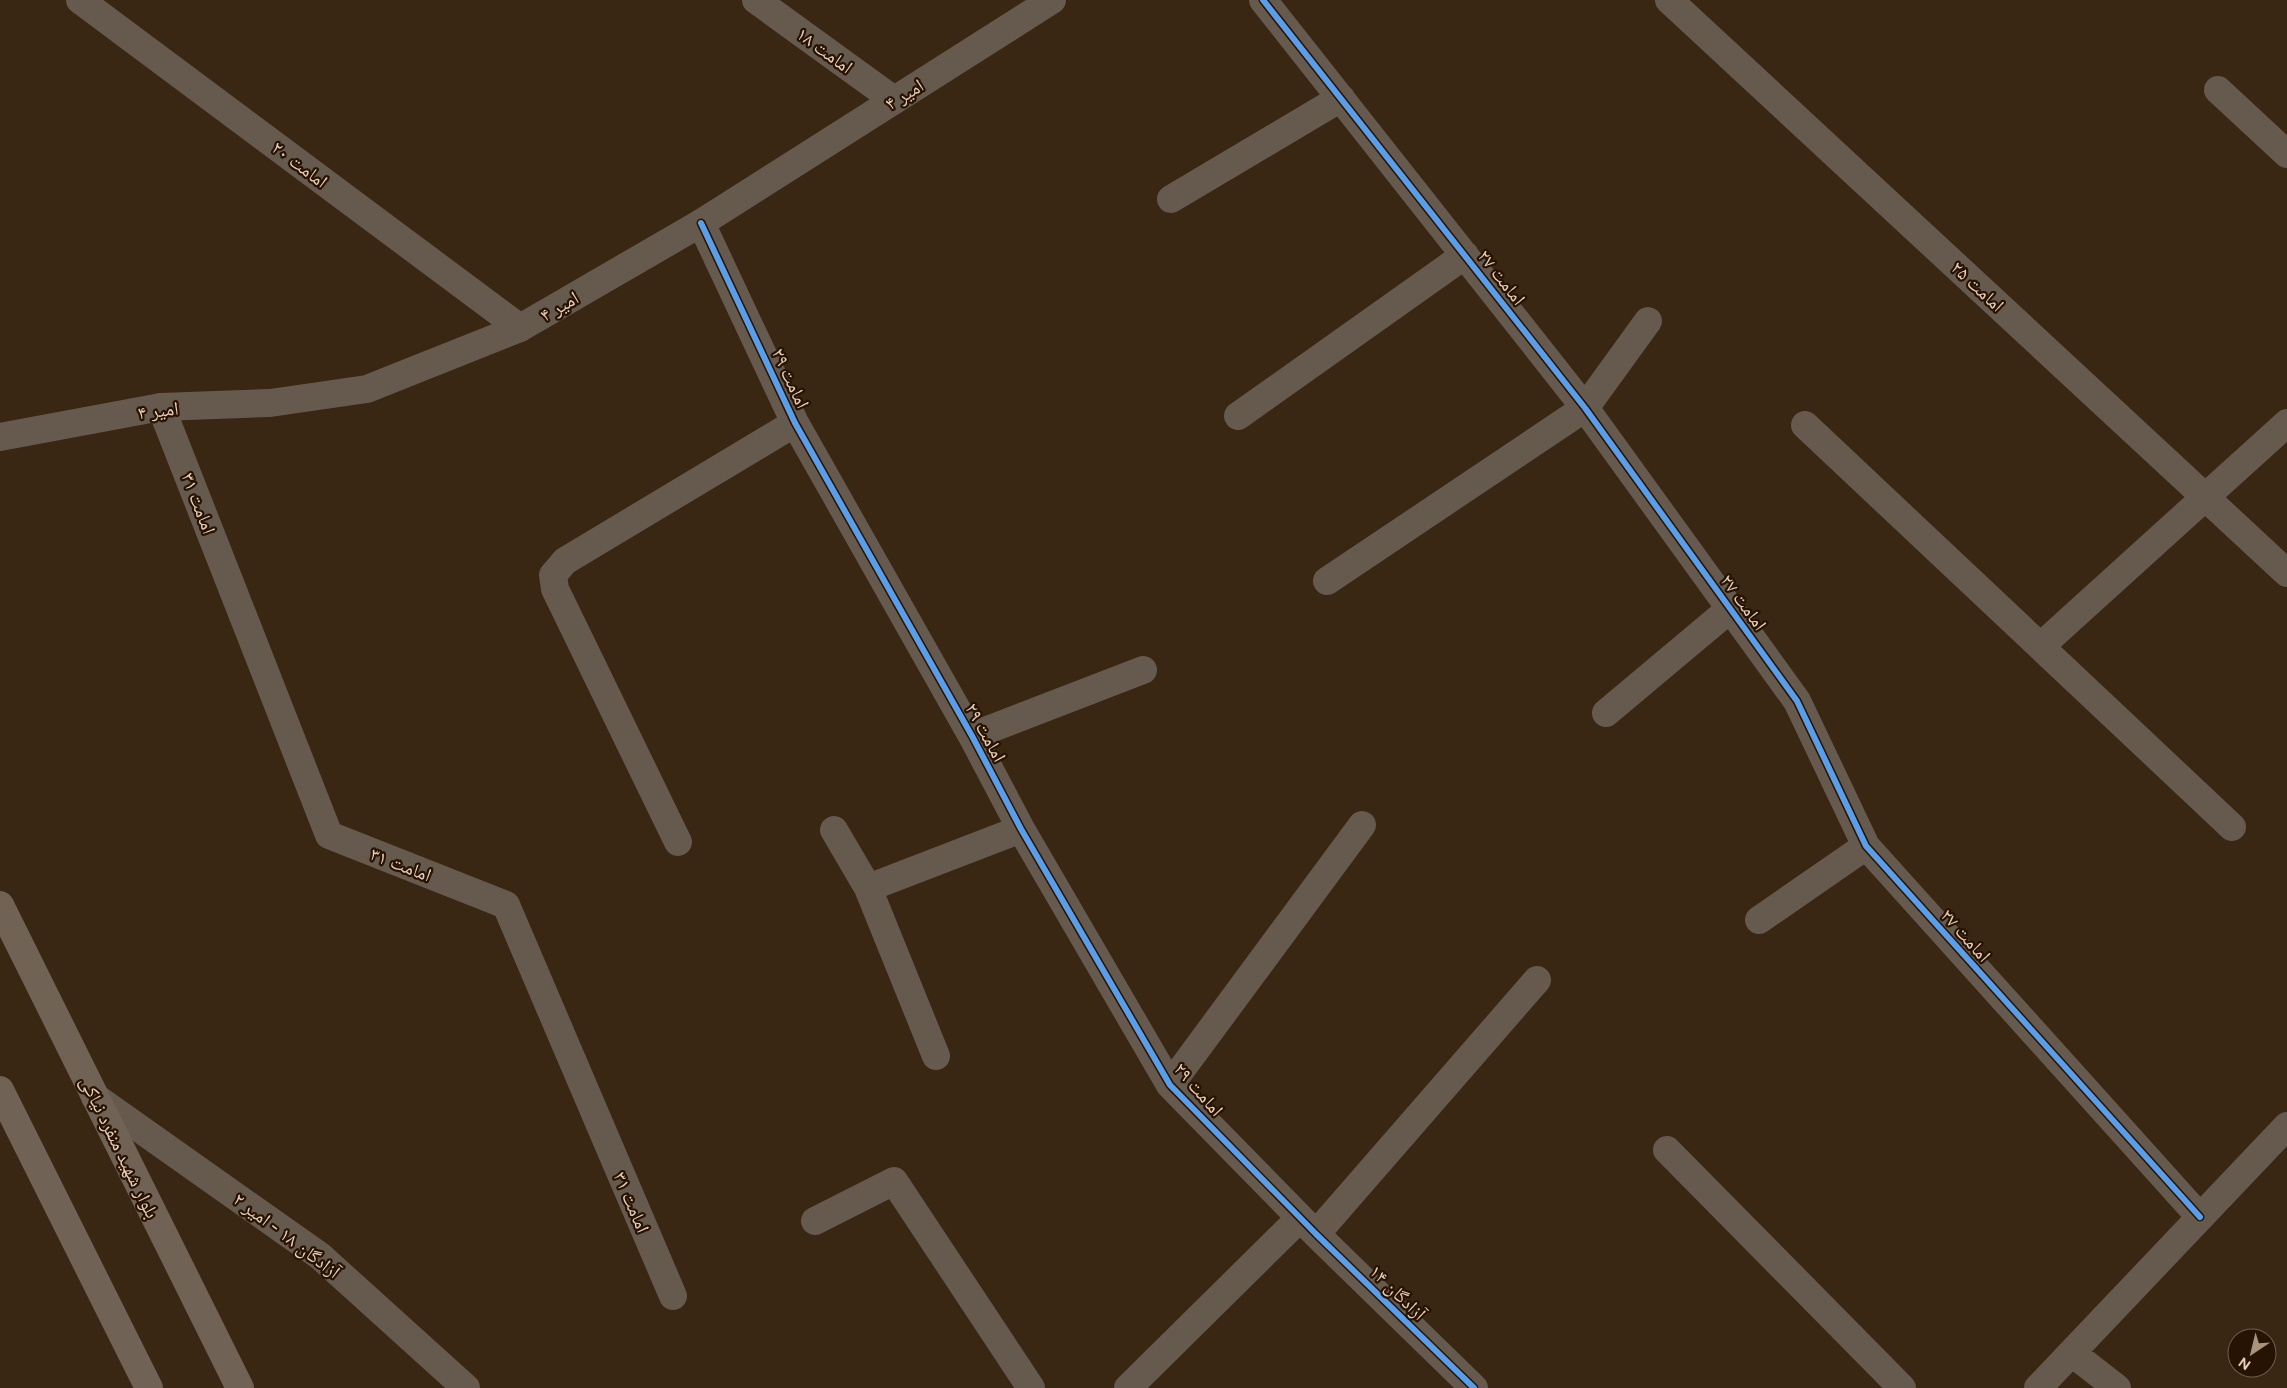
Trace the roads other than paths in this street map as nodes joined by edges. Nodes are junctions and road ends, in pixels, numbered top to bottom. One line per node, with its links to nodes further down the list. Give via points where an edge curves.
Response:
1 (80, 0): 14 (street, امامت ۲۰)
2 (756, 0): 8 (street, امامت ۱۸)
3 (1052, 0): 8 (street, امیر ۴)
4 (1263, 0): 7 (street, امامت ۲۷)
5 (1669, 0): 22 (street, امامت ۲۵)
6 (2218, 90): 9 (street)
7 (1341, 98): 10 (street); 12 (street, امامت ۲۷)
8 (894, 100): 11 (street, امیر ۴)
9 (2287, 154)
10 (1171, 200)
11 (701, 222): 14 (street, امیر ۴); 18 (street, امامت ۲۹)
12 (1465, 255): 16 (street, امامت ۲۷); 17 (street)
13 (1648, 321): 16 (street)
14 (520, 328): 15 (street, امیر ۴, via 367,389 270,402)
15 (161, 407): 21 (street, امیر ۴); 49 (street, امامت ۳۱, via 329,835 506,905)
16 (1585, 408): 24 (street); 25 (street, امامت ۲۷)
17 (1238, 416)
18 (795, 423): 29 (street, امامت ۲۹); 34 (street, via 565,561 553,575 555,588)
19 (2287, 423): 22 (street)
20 (1805, 425): 26 (street)
21 (0, 437)
22 (2205, 497): 23 (street, امامت ۲۵); 26 (street)
23 (2287, 573)
24 (1327, 581)
25 (1730, 609): 28 (street); 35 (street, امامت ۲۷, via 1797,701)
26 (2041, 646): 31 (street)
27 (1143, 670): 29 (street)
28 (1606, 713)
29 (972, 736): 32 (street, امامت ۲۹)
30 (1362, 825): 41 (street)
31 (2232, 827)
32 (1021, 829): 36 (street); 41 (street, امامت ۲۹)
33 (834, 830): 36 (street)
34 (678, 842)
35 (1866, 846): 38 (street); 46 (street, امامت ۲۷)
36 (868, 888): 40 (street)
37 (0, 905): 43 (main road, بلوار شهید منفرد نیاکی)
38 (1759, 920)
39 (1538, 980): 48 (street)
40 (936, 1056)
41 (1170, 1085): 48 (street, امامت ۲۹)
42 (0, 1090): 51 (main road)
43 (96, 1097): 52 (main road, بلوار شهید منفرد نیاکی); 53 (street, آزادگان ۱۸ - امیر ۲, via 320,1256)
44 (2287, 1126): 46 (street)
45 (1667, 1150): 57 (street)
46 (2200, 1217): 50 (street)
47 (815, 1221): 54 (street, via 894,1181)
48 (1308, 1226): 55 (street); 56 (street, آزادگان ۱۴)
49 (673, 1296)
50 (2072, 1353): 58 (street); 59 (street)
51 (149, 1388)
52 (240, 1388)
53 (466, 1388)
54 (1031, 1388)
55 (1128, 1388)
56 (1474, 1388)
57 (1902, 1388)
58 (2038, 1388)
59 (2117, 1388)

